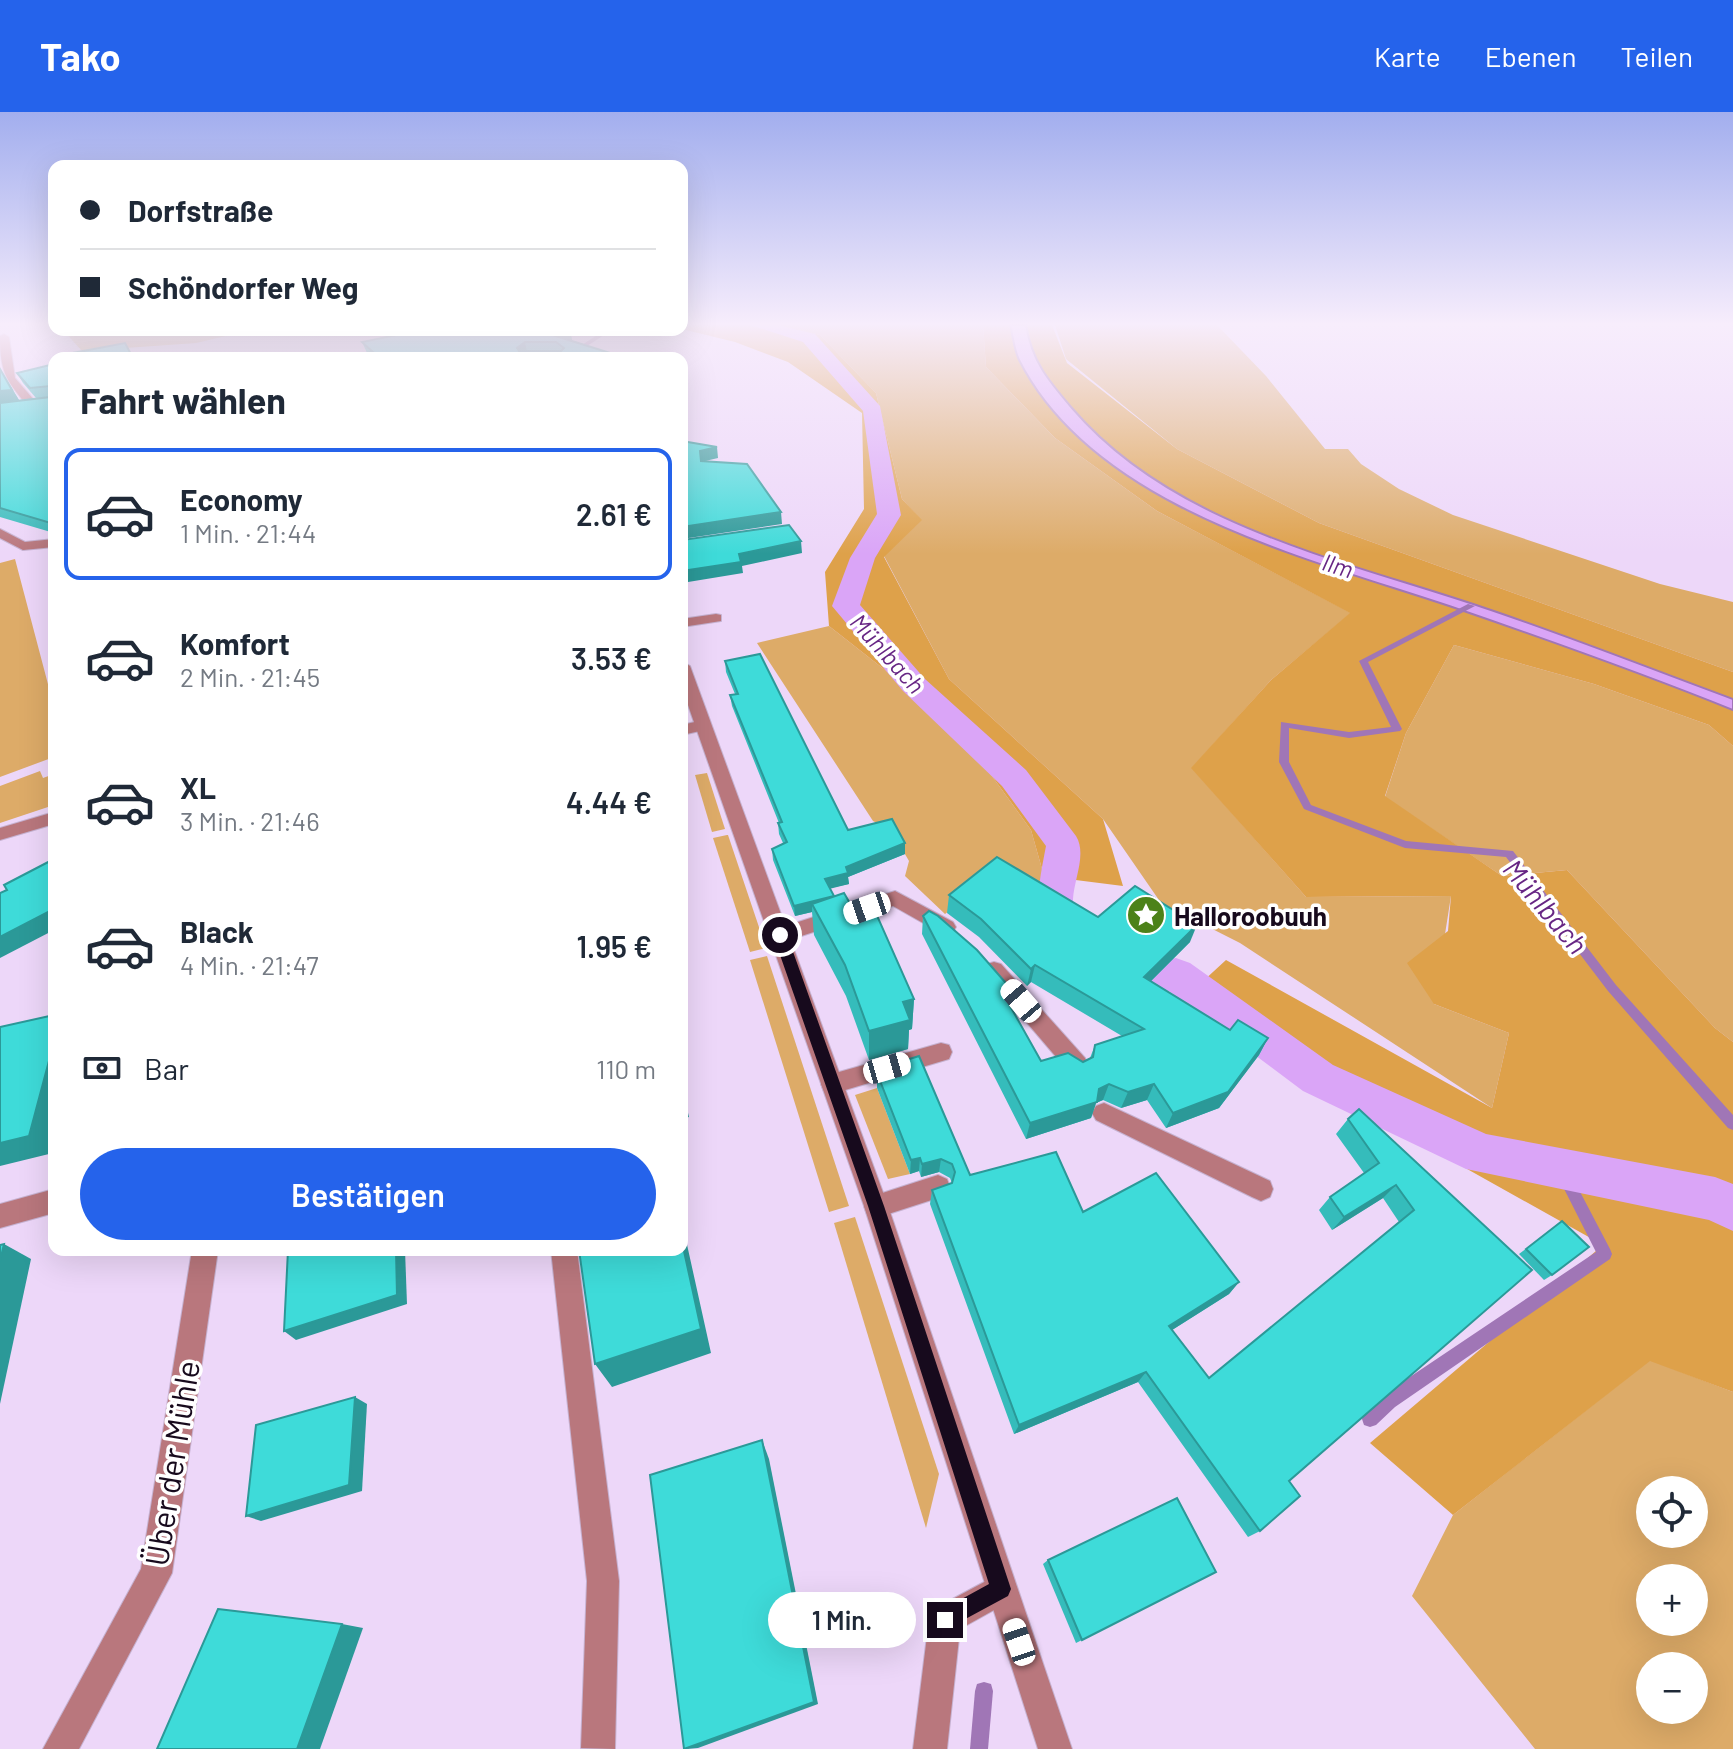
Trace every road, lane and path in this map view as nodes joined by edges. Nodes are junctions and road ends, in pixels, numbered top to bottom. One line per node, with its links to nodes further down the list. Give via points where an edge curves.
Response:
1 (23, 401): 2 (street)
2 (42, 401)
3 (0, 533): 4 (street, via 23,546)
4 (48, 544)
5 (716, 618): 6 (street)
6 (688, 622)
7 (688, 699): 8 (street)
8 (693, 727): 11 (street)
9 (48, 820): 10 (street)
10 (0, 834)
11 (780, 935): 13 (street, via 895,898 970,947); 14 (street)
12 (941, 1052): 14 (street)
13 (1077, 1065)
14 (832, 1084): 19 (street)
15 (1104, 1113): 17 (street)
16 (938, 1187): 19 (street)
17 (1261, 1189)
18 (48, 1203): 20 (street)
19 (876, 1206): 23 (street)
20 (0, 1216)
21 (204, 1256): 25 (street, Über der Mühle, via 156,1573)
22 (565, 1256): 24 (street, via 603,1581)
23 (1001, 1589): 26 (street, via 945,1620); 27 (street)
24 (598, 1748)
25 (60, 1749)
26 (930, 1749)
27 (1055, 1749)

